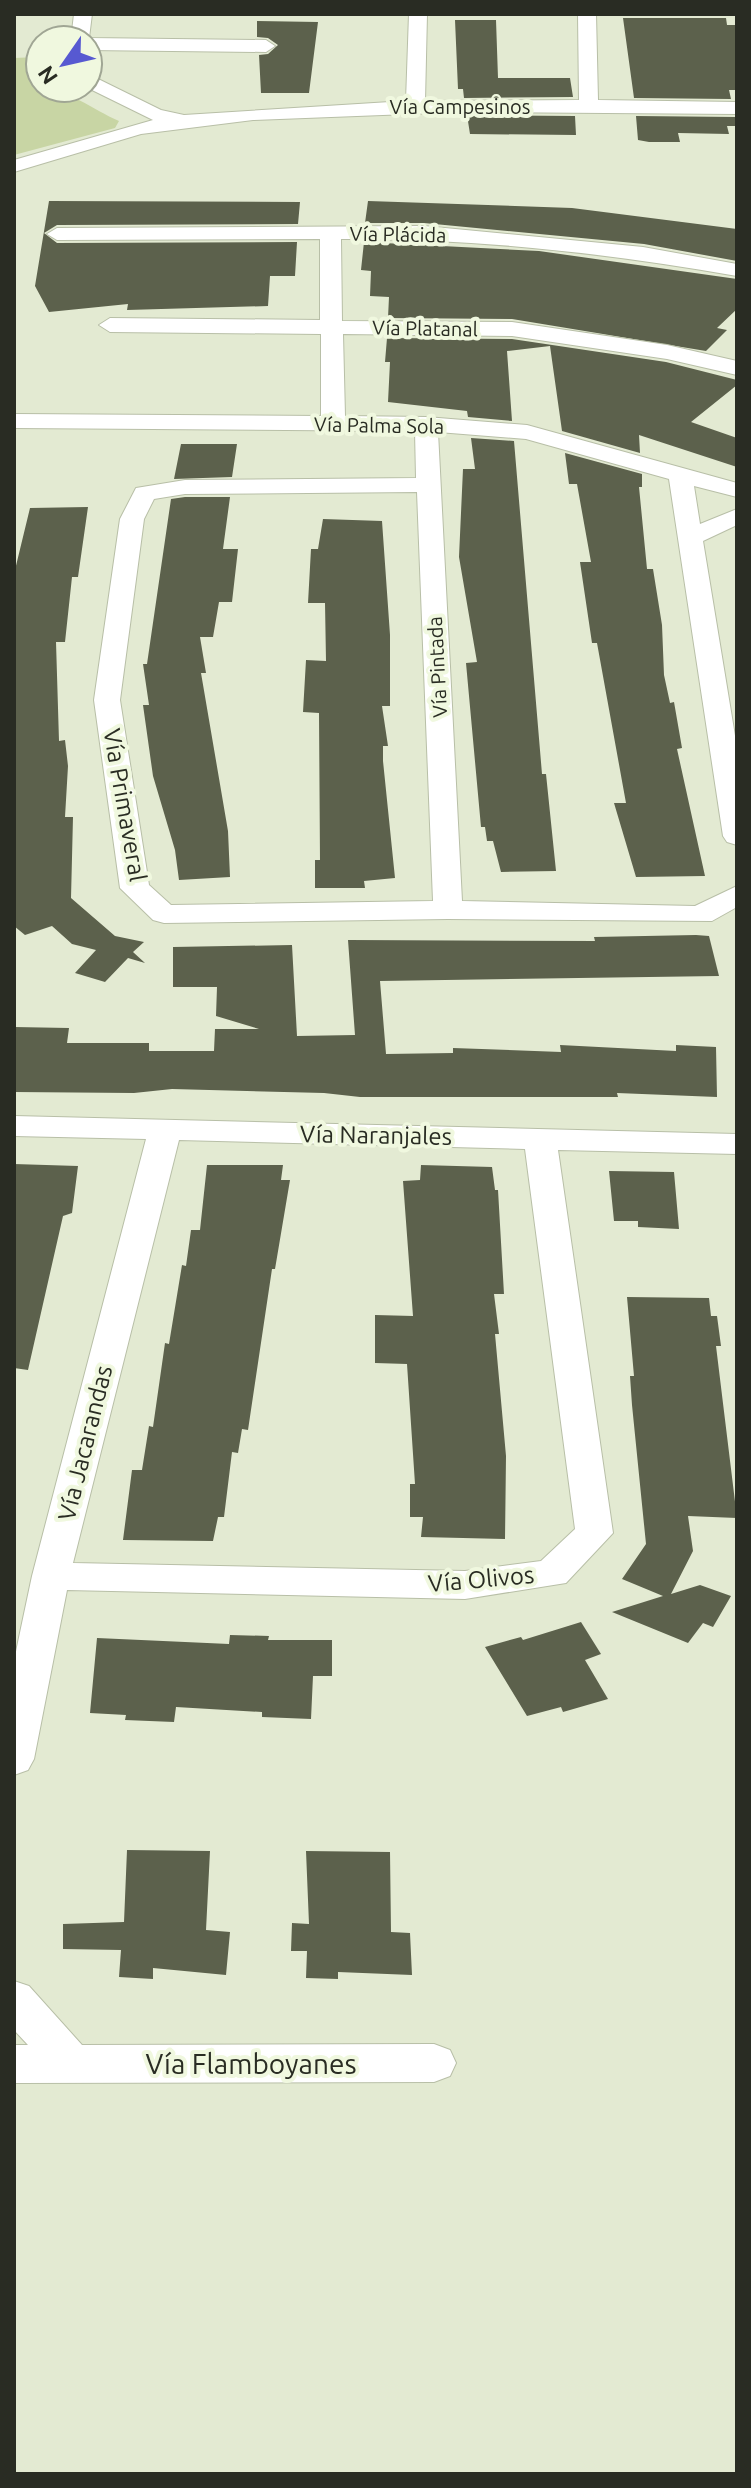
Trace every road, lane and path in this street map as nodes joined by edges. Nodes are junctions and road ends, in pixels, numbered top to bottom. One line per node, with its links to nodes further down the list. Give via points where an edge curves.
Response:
1 (418, 14): 6 (street)
2 (587, 14): 7 (street)
3 (104, 44): 4 (street)
4 (266, 46)
5 (104, 88): 9 (street, via 155,115)
6 (415, 105): 7 (street, Vía Campesinos); 9 (street, Vía Campesinos)
7 (589, 107): 8 (street, Vía Campesinos)
8 (737, 108)
9 (184, 121): 10 (street, via 189,136); 12 (street, Vía Campesinos)
10 (131, 152)
11 (87, 165): 13 (street)
12 (14, 166)
13 (14, 185)
14 (330, 232): 15 (street, Vía Plácida); 16 (street, Vía Plácida, via 424,232 643,253); 18 (street)
15 (57, 234)
16 (737, 270)
17 (110, 325): 18 (street, Vía Platanal)
18 (332, 327): 19 (street, Vía Platanal, via 512,329); 21 (street)
19 (737, 368)
20 (14, 421): 21 (street, Vía Palma Sola)
21 (333, 423): 22 (street, Vía Palma Sola)
22 (426, 424): 23 (street, Vía Palma Sola, via 527,432); 24 (street, Vía Pintada)
23 (680, 474): 25 (street, Vía Palma Sola); 27 (street)
24 (428, 485): 30 (street, Vía Pintada); 30 (street, Vía Primaveral, via 185,487 145,493 132,519 107,700 135,888 164,914)
25 (737, 490)
26 (737, 516): 27 (street)
27 (690, 538): 28 (street)
28 (737, 836)
29 (737, 895): 30 (street, Vía Primaveral, via 701,915)
30 (448, 910)
31 (14, 1126): 32 (street, Vía Naranjales)
32 (165, 1130): 33 (street, Vía Naranjales); 35 (street, Vía Jacarandas)
33 (540, 1139): 34 (street, Vía Naranjales); 35 (street, Vía Olivos, via 594,1533 552,1573 465,1585)
34 (737, 1144)
35 (51, 1576): 36 (street, Vía Jacarandas)
36 (14, 1759)
37 (14, 1999): 38 (street)
38 (69, 2061): 39 (street, Vía Flamboyanes); 40 (street, Vía Flamboyanes)
39 (434, 2063)
40 (14, 2064)

